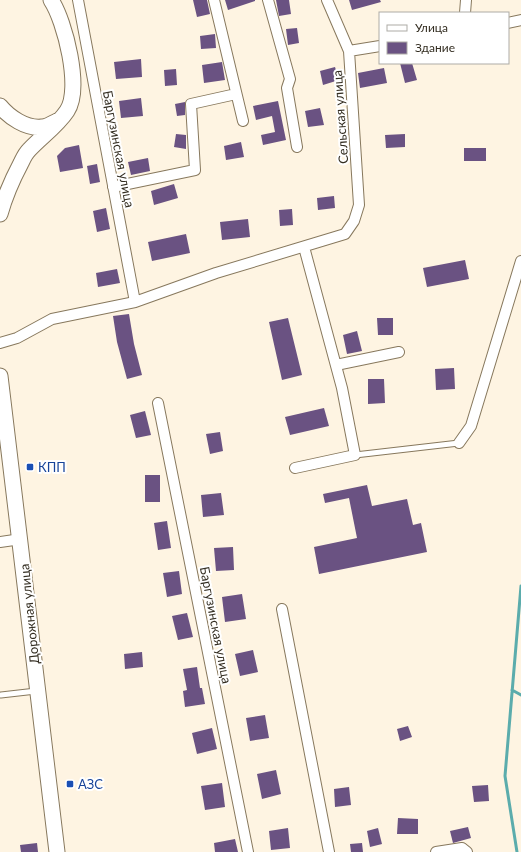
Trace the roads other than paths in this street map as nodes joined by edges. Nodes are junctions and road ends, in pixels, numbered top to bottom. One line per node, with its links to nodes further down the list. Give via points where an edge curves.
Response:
1 (51, 0): 14 (main road, via 62,22 72,67 72,100 68,111)
2 (78, 0): 17 (street, Баргузинская улица)
3 (214, 0): 12 (street)
4 (268, 0): 16 (street, via 290,79 287,88)
5 (327, 0): 11 (street, Сельская улица)
6 (466, 0): 7 (street)
7 (465, 12)
8 (521, 20): 9 (street)
9 (509, 23)
10 (379, 46): 11 (street)
11 (349, 51): 19 (street, Сельская улица, via 359,205 354,221 345,234)
12 (236, 94): 15 (street); 17 (street, via 191,104 195,170)
13 (0, 106): 14 (main road, via 15,120 30,126 42,127)
14 (60, 120): 18 (main road, via 28,151 9,186)
15 (243, 121)
16 (297, 148)
17 (113, 188): 21 (street, Баргузинская улица)
18 (0, 214)
19 (304, 246): 21 (street, via 216,273); 24 (street)
20 (521, 261): 27 (street, via 472,426)
21 (135, 302): 22 (street, via 52,319 17,338)
22 (0, 343)
23 (399, 352): 24 (street)
24 (336, 366): 28 (street)
25 (0, 376): 30 (main road, Дорожная улица)
26 (158, 403): 36 (street, Баргузинская улица)
27 (459, 443): 28 (lane)
28 (355, 455): 29 (street)
29 (295, 468)
30 (21, 539): 31 (street); 33 (main road, Дорожная улица)
31 (0, 542)
32 (282, 609): 37 (street)
33 (37, 691): 34 (lane); 35 (main road, Дорожная улица)
34 (1, 695)
35 (57, 852)
36 (248, 852)
37 (329, 852)
38 (436, 852): 39 (street, via 462,848)
39 (467, 852)

